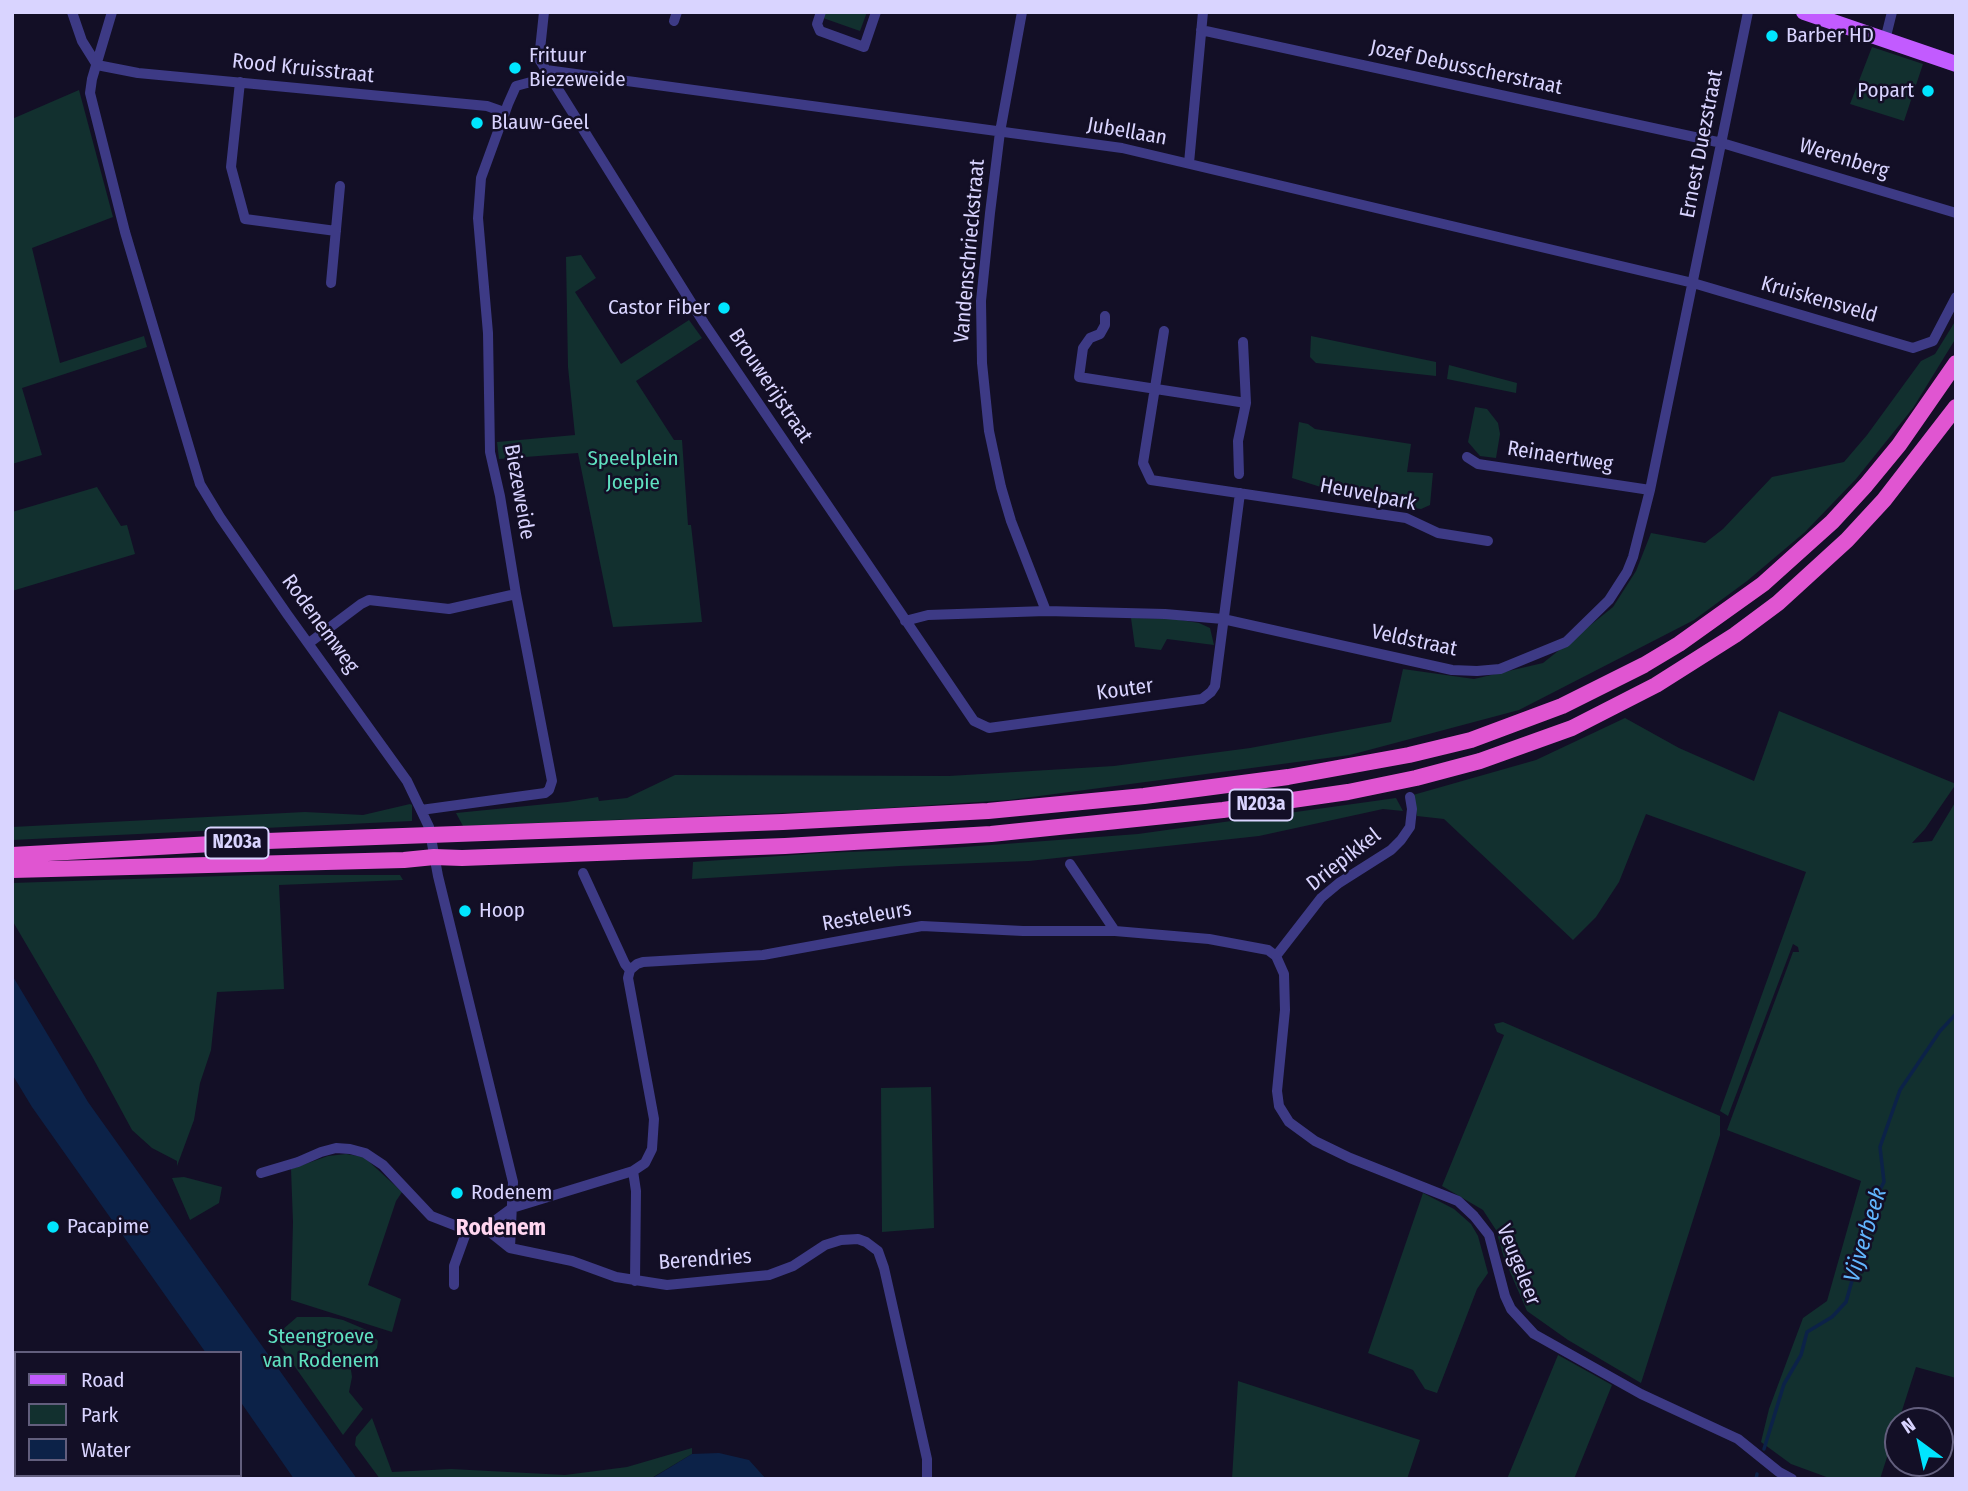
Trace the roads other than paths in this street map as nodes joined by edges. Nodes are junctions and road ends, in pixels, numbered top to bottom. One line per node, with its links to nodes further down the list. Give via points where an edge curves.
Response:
1 (72, 12): 14 (street)
2 (112, 12): 14 (street, Rodenemweg)
3 (544, 12): 15 (street, via 539,59)
4 (821, 12): 5 (street, via 820,31 864,47)
5 (876, 12)
6 (1022, 12): 18 (street, Vandenschrieckstraat)
7 (1203, 12): 11 (street)
8 (1748, 12): 19 (street, Ernest Duezstraat)
9 (1804, 12): 12 (main road)
10 (1892, 12): 12 (street)
11 (1201, 30): 19 (street, Jozef Debusscherstraat); 20 (street)
12 (1885, 40): 13 (main road)
13 (1956, 64)
14 (97, 65): 16 (street, Rood Kruisstraat); 43 (street, Rodenemweg, via 90,93 125,232 200,484)
15 (545, 70): 17 (street, Biezeweide, via 542,79 516,86); 18 (street, Jubellaan); 42 (street, Brouwerijstraat, via 704,323)
16 (240, 82): 17 (street, Rood Kruisstraat, via 487,106); 23 (street, via 231,167 245,219)
17 (504, 112): 39 (street, Biezeweide, via 481,178 478,218 488,333 489,452)
18 (1000, 132): 20 (street, Jubellaan); 40 (street, Vandenschrieckstraat, via 981,301 983,381 1001,487)
19 (1722, 143): 22 (street, Werenberg); 25 (street, Ernest Duezstraat)
20 (1189, 163): 25 (street, Jubellaan)
21 (340, 186): 23 (street)
22 (1956, 213)
23 (336, 231): 24 (street)
24 (331, 283)
25 (1693, 283): 26 (street, Kruiskensveld, via 1913,348 1933,341); 36 (street, Veldstraat)
26 (1956, 297)
27 (1105, 316): 31 (street, via 1100,334 1083,348 1079,377)
28 (1164, 331): 31 (street, Heuvelpark)
29 (1243, 342): 32 (street)
30 (1956, 363): 47 (highway, N203a, via 1866,485 1763,584 1644,665 1562,706 1471,740 1288,777 988,811)
31 (1155, 388): 32 (street); 37 (street, Heuvelpark, via 1143,463 1151,480)
32 (1246, 403): 35 (street, via 1238,441)
33 (1956, 407): 49 (highway, N203a, via 1892,491 1847,540 1746,627 1692,664 1609,710 1480,761 1295,800 991,834)
34 (1467, 457): 36 (street, Reinaertweg, via 1478,464)
35 (1239, 474)
36 (1650, 490): 41 (street, Veldstraat, via 1633,557 1609,600 1566,642 1500,669 1452,670)
37 (1240, 493): 38 (street, Heuvelpark, via 1406,518 1438,533); 41 (street)
38 (1488, 541)
39 (516, 594): 43 (street, via 449,609 369,600); 46 (street, Biezeweide, via 552,781 545,793)
40 (1046, 611): 41 (street, Veldstraat); 42 (street, Veldstraat, via 928,615)
41 (1223, 619): 44 (street, Kouter, via 1215,686 1202,699 989,728)
42 (905, 621): 44 (street, Brouwerijstraat)
43 (309, 643): 46 (street, Rodenemweg, via 407,781)
44 (971, 718)
45 (1410, 797): 55 (street, Driepikkel, via 1410,827 1401,840 1321,898)
46 (421, 810): 47 (street, Rodenemweg)
47 (430, 835): 49 (street, Rodenemweg); 50 (highway, N203a, via 267,841)
48 (12, 855): 50 (highway, N203a)
49 (434, 857): 50 (highway, N203a, via 271,865); 59 (street, Rodenemweg, via 513,1182)
50 (44, 862): 52 (highway, N203a)
51 (1070, 864): 54 (street)
52 (12, 870)
53 (583, 873): 56 (street)
54 (1115, 931): 55 (street, Resteleurs, via 1209,939 1266,949); 56 (street, Resteleurs, via 922,926 763,955 643,962)
55 (1276, 956): 66 (street, Veugeleer, via 1286,988 1277,1091 1289,1122 1350,1158 1458,1201 1489,1235 1511,1309 1534,1334 1641,1394 1738,1439)
56 (630, 970): 57 (street, via 654,1119 649,1158)
57 (633, 1171): 59 (street); 63 (street, Berendries)
58 (261, 1173): 61 (street, via 336,1148 365,1153 383,1165 431,1216)
59 (512, 1208): 60 (street); 62 (street, Rodenemweg)
60 (485, 1228): 61 (street); 62 (street)
61 (467, 1230): 64 (street, via 454,1266)
62 (510, 1248): 63 (street)
63 (635, 1281): 65 (street, Berendries, via 667,1285 769,1275 841,1240 858,1239 873,1246 881,1257 896,1318 927,1459)
64 (454, 1285)
65 (927, 1479)
66 (1792, 1479)

